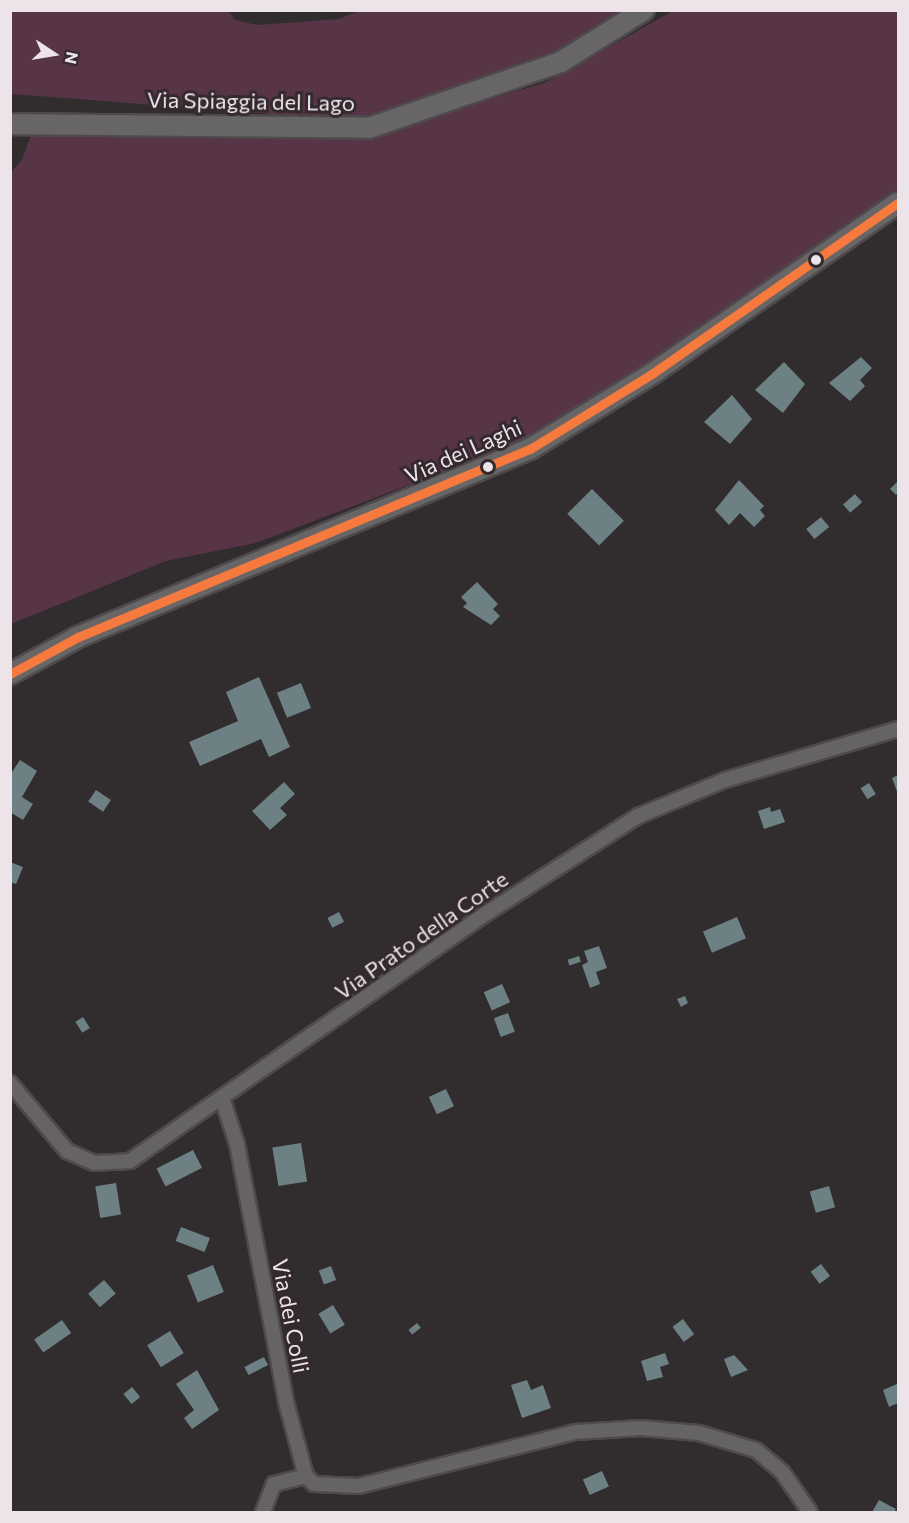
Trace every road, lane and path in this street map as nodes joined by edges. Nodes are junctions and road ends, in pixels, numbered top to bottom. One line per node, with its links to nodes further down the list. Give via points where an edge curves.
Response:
1 (644, 10): 2 (main road, Via Spiaggia del Lago, via 561,62 362,129)
2 (10, 124)
3 (898, 203): 4 (main road, Via dei Laghi, via 653,373 530,449 61,644)
4 (10, 674)
5 (898, 729): 7 (street, Via Prato della Corte, via 718,782 638,816 490,910)
6 (10, 1083): 7 (street, Via Prato della Corte, via 62,1146 100,1164 144,1154)
7 (223, 1101): 8 (street, Via dei Colli)
8 (306, 1476): 9 (street, via 274,1484); 10 (street, via 320,1486 358,1486 576,1432 659,1429 708,1435 756,1450 783,1473)
9 (263, 1512)
10 (810, 1512)

